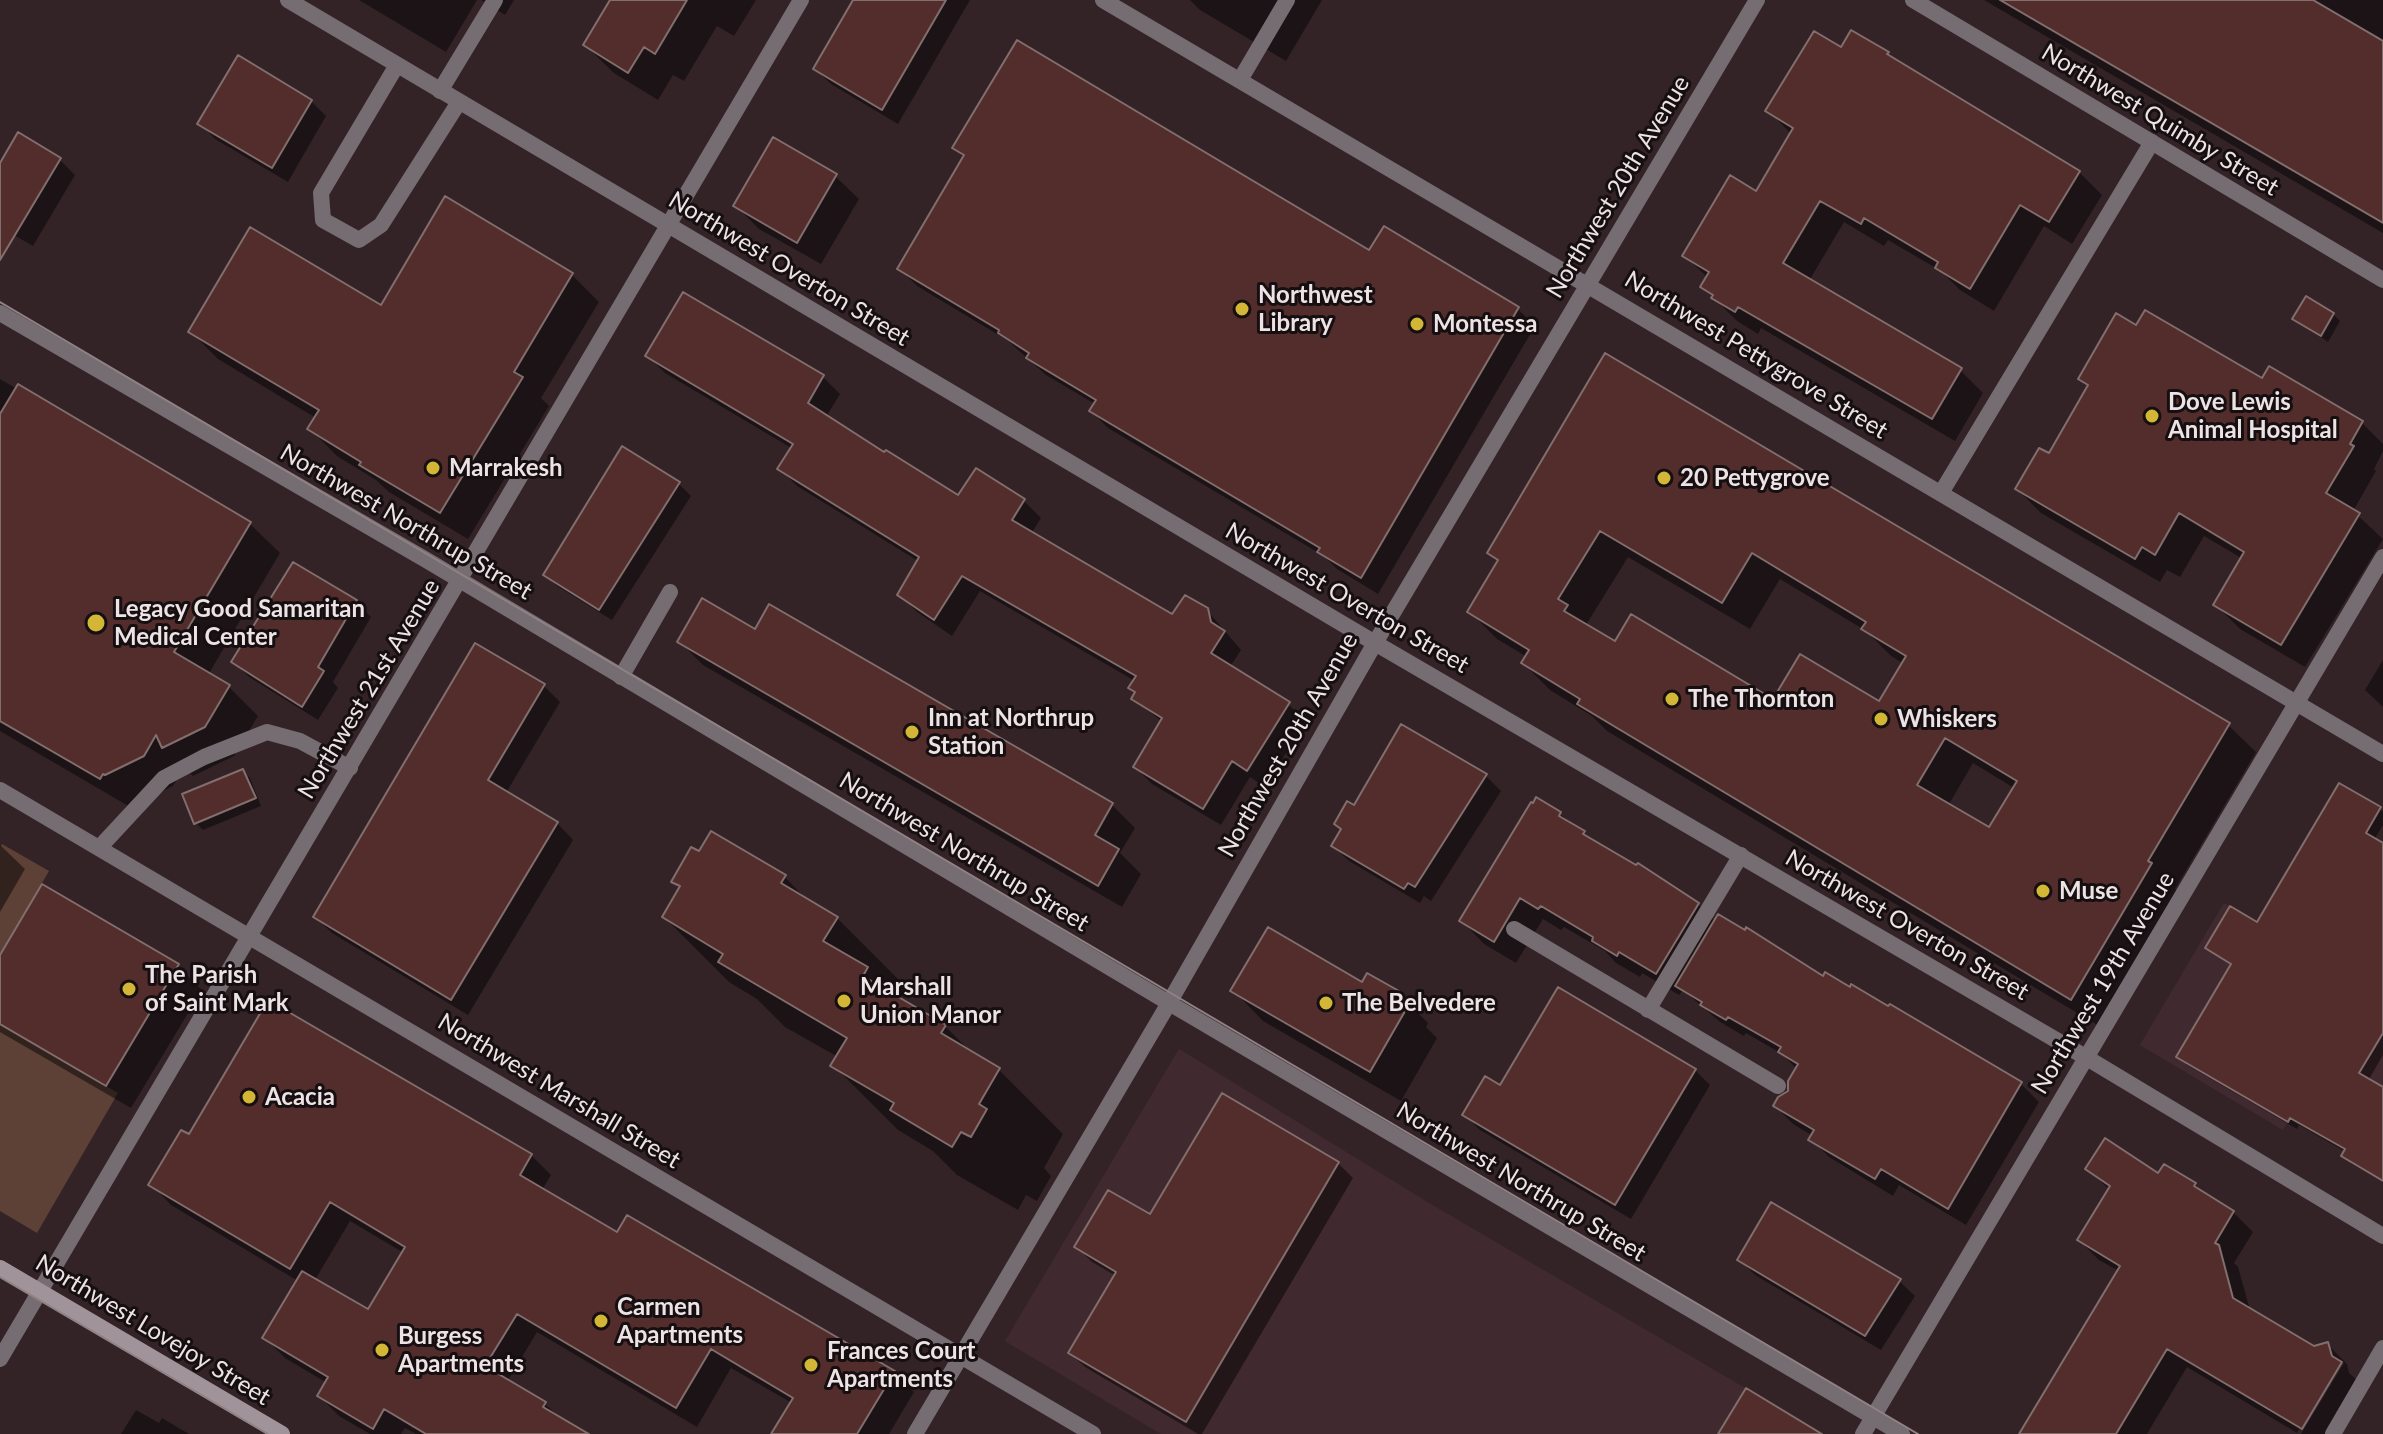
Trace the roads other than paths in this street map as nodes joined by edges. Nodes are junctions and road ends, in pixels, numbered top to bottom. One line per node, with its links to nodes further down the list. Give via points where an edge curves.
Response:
1 (288, 0): 8 (street, Northwest Overton Street)
2 (495, 0): 10 (street)
3 (801, 0): 13 (street, Northwest 21st Avenue)
4 (1103, 0): 9 (street, Northwest Pettygrove Street)
5 (1287, 0): 9 (street)
6 (1757, 0): 15 (street, Northwest 20th Avenue)
7 (1913, 0): 12 (street, Northwest Quimby Street)
8 (397, 65): 10 (street, Northwest Overton Street); 11 (street, via 321,193 323,220 359,240 381,225)
9 (1240, 80): 15 (street, Northwest Pettygrove Street)
10 (440, 91): 11 (street, Northwest Overton Street)
11 (459, 102): 13 (street, Northwest Overton Street)
12 (2152, 142): 14 (street, Northwest Quimby Street); 17 (street)
13 (668, 226): 19 (street, Northwest 21st Avenue); 21 (street, Northwest Overton Street)
14 (2383, 280)
15 (1588, 283): 17 (street, Northwest Pettygrove Street); 21 (street, Northwest 20th Avenue)
16 (0, 313): 19 (street, Northwest Northrup Street)
17 (1941, 493): 23 (street, Northwest Pettygrove Street)
18 (2383, 557): 23 (street, Northwest 19th Avenue)
19 (460, 581): 22 (street, Northwest Northrup Street); 25 (street, Northwest 21st Avenue)
20 (670, 592): 22 (street)
21 (1375, 643): 28 (street, Northwest Overton Street); 31 (street, Northwest 20th Avenue)
22 (621, 677): 31 (street, Northwest Northrup Street)
23 (2297, 704): 24 (street, Northwest Pettygrove Street); 33 (street, Northwest 19th Avenue)
24 (2383, 754)
25 (350, 768): 27 (street, via 300,741 267,732 164,778); 30 (street, Northwest 21st Avenue)
26 (0, 790): 27 (street, Northwest Marshall Street)
27 (99, 848): 30 (street, Northwest Marshall Street)
28 (1741, 855): 32 (street); 33 (street, Northwest Overton Street)
29 (1514, 929): 32 (street)
30 (250, 937): 37 (street, Northwest 21st Avenue); 39 (street, Northwest Marshall Street)
31 (1169, 1003): 39 (street, Northwest 20th Avenue); 41 (street, Northwest Northrup Street)
32 (1648, 1010): 34 (street)
33 (2087, 1058): 35 (street, Northwest Overton Street); 41 (street, Northwest 19th Avenue)
34 (1778, 1086)
35 (2383, 1236)
36 (0, 1268): 37 (main road, Northwest Lovejoy Street)
37 (40, 1291): 40 (street, Northwest 21st Avenue); 42 (main road, Northwest Lovejoy Street)
38 (2383, 1348): 47 (street)
39 (962, 1357): 43 (street, Northwest 20th Avenue); 44 (street, Northwest Marshall Street)
40 (0, 1359)
41 (1873, 1417): 45 (street, Northwest 19th Avenue); 46 (street, Northwest Northrup Street)
42 (282, 1434)
43 (915, 1434)
44 (1093, 1434)
45 (1863, 1434)
46 (1902, 1434)
47 (2333, 1434)

